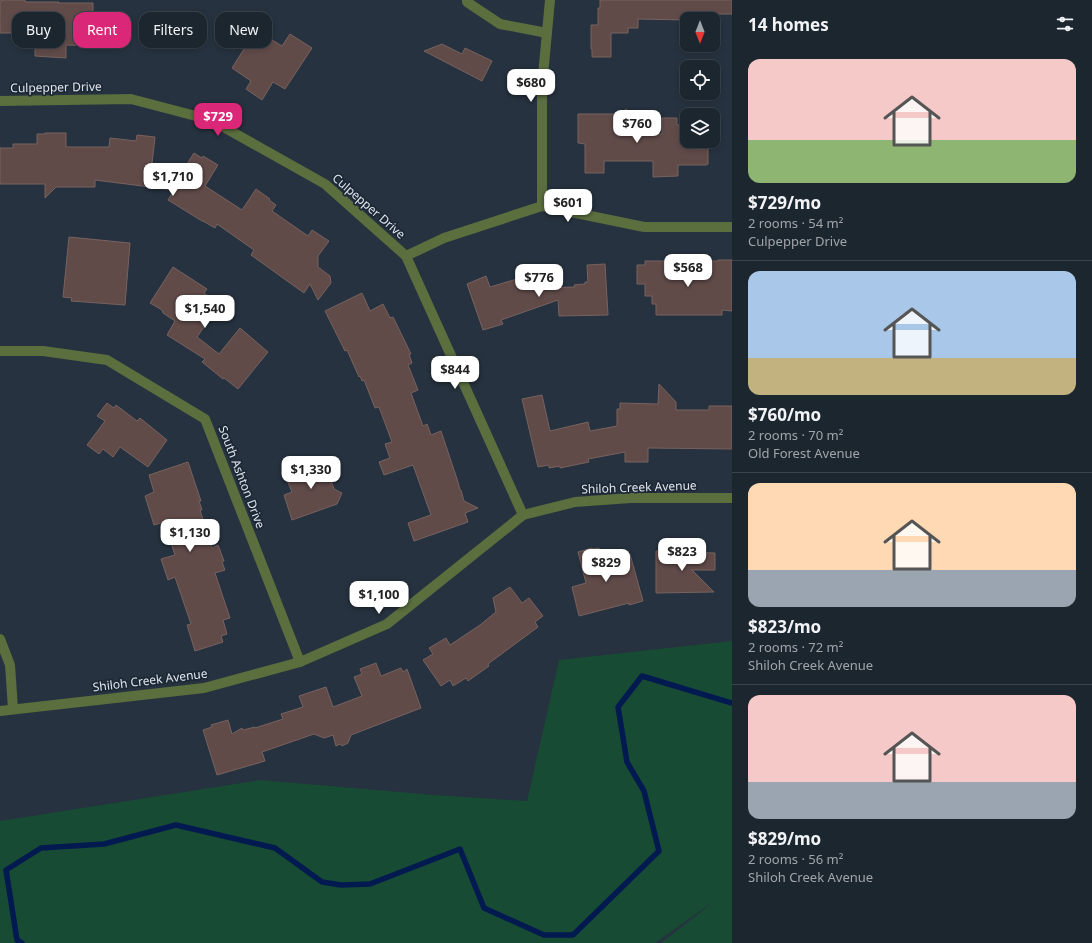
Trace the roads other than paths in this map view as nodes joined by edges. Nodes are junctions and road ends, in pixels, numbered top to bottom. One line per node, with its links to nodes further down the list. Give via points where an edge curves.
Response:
1 (467, 0): 3 (street, via 500,24)
2 (550, 0): 3 (street)
3 (547, 33): 5 (street, via 542,86)
4 (0, 101): 7 (street, Culpepper Drive, via 131,99 211,120 325,184)
5 (542, 206): 6 (street, via 644,227); 7 (street, via 444,238)
6 (732, 227)
7 (406, 256): 10 (street, Culpepper Drive)
8 (0, 350): 12 (street, South Ashton Drive, via 43,351 107,360 205,419)
9 (732, 498): 10 (street, Shiloh Creek Avenue, via 631,498 575,502)
10 (523, 514): 12 (street, Shiloh Creek Avenue, via 387,624)
11 (0, 639): 13 (street, via 10,665)
12 (300, 662): 13 (street, Shiloh Creek Avenue, via 204,688)
13 (13, 709): 14 (street, Shiloh Creek Avenue)
14 (0, 711)

